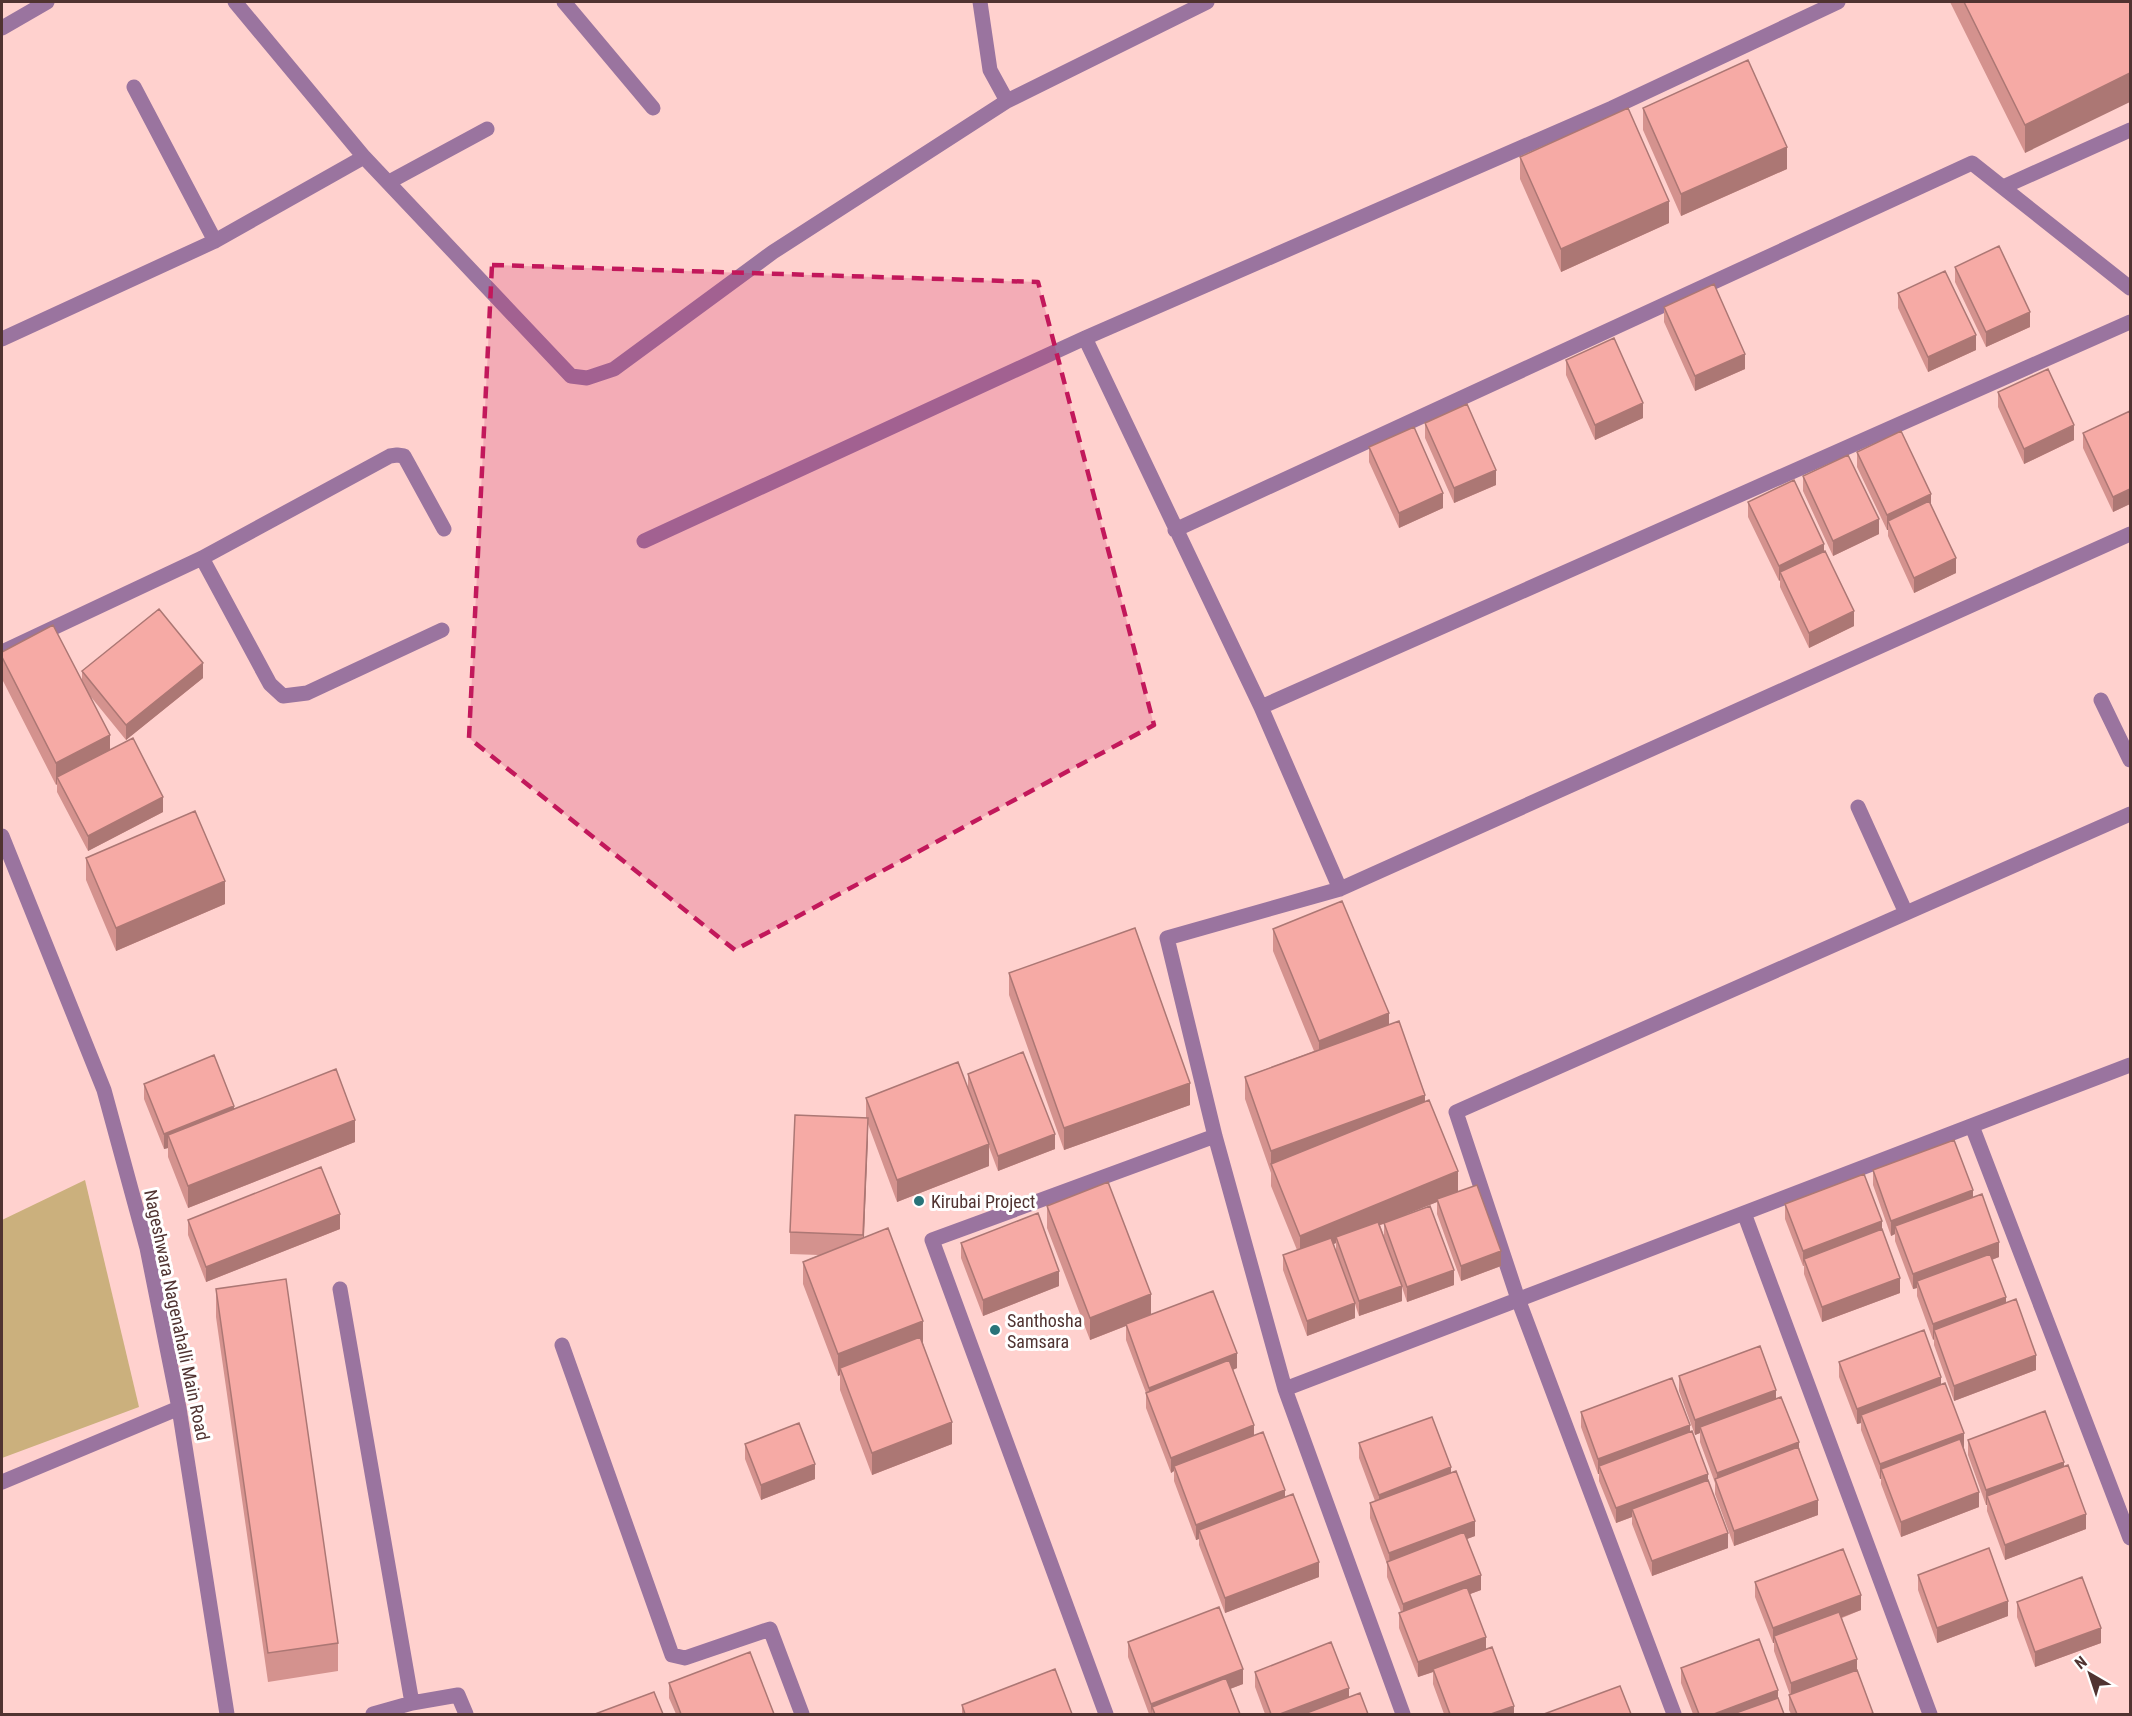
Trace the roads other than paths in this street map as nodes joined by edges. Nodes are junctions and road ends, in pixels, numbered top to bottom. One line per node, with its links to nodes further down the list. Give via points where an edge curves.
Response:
1 (47, 2): 7 (street)
2 (235, 2): 13 (street)
3 (564, 2): 10 (street)
4 (980, 2): 9 (street, via 990,70)
5 (1208, 2): 9 (street)
6 (1838, 2): 19 (street, via 1612,108)
7 (2, 28)
8 (134, 87): 16 (street)
9 (1007, 101): 14 (street, via 773,252 614,369 586,378 572,376)
10 (653, 108)
11 (488, 129): 14 (street)
12 (2130, 130): 15 (street)
13 (364, 157): 14 (street); 16 (street)
14 (389, 182)
15 (2003, 187): 17 (street); 22 (street, via 1972,163)
16 (215, 241): 20 (street)
17 (2130, 288)
18 (2130, 322): 29 (street)
19 (1085, 338): 22 (street); 24 (street)
20 (2, 339)
21 (444, 529): 25 (street, via 404,456 397,455)
22 (1175, 530): 29 (street)
23 (2130, 534): 34 (street)
24 (644, 541)
25 (202, 558): 26 (street, via 270,684 283,696 307,693); 27 (street)
26 (442, 630)
27 (2, 652)
28 (2101, 700): 30 (street)
29 (1261, 707): 34 (street)
30 (2130, 760)
31 (1858, 807): 35 (street)
32 (2130, 814): 35 (street)
33 (2, 836): 44 (street, Nageshwara Nagenahalli Main Road, via 104,1090 147,1248)
34 (1340, 889): 38 (street, via 1167,938)
35 (1906, 913): 41 (street, via 1456,1112)
36 (2130, 1065): 37 (street)
37 (1972, 1126): 39 (street); 46 (street)
38 (1215, 1136): 43 (street); 52 (street, via 932,1240)
39 (1744, 1213): 41 (street); 55 (street)
40 (340, 1289): 47 (street)
41 (1518, 1299): 43 (street); 54 (street)
42 (562, 1345): 51 (street, via 672,1655 685,1658 770,1629)
43 (1285, 1389): 53 (street)
44 (179, 1408): 45 (street); 48 (street, Nageshwara Nagenahalli Main Road)
45 (2, 1482)
46 (2130, 1538)
47 (412, 1703): 49 (street); 50 (street, via 458,1695)
48 (225, 1714)
49 (373, 1714)
50 (466, 1714)
51 (802, 1714)
52 (1106, 1714)
53 (1404, 1714)
54 (1674, 1714)
55 (1930, 1714)

